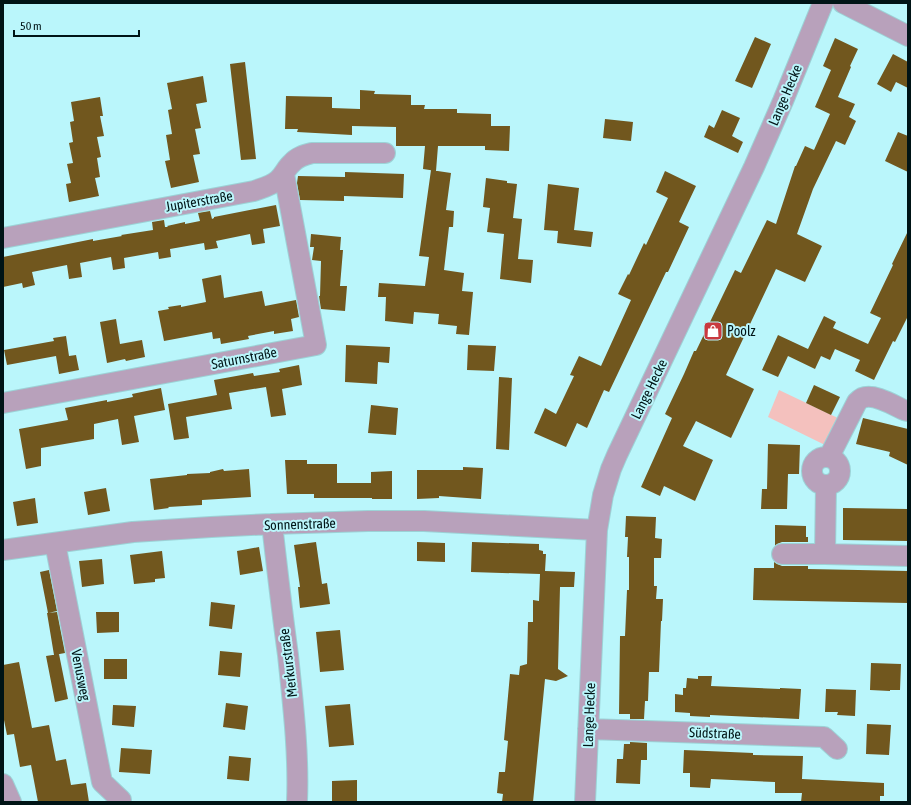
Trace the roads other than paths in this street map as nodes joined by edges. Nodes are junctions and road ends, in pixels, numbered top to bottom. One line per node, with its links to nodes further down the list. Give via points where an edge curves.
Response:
1 (823, 3): 10 (street, Lange Hecke, via 757,160 617,455 603,495)
2 (843, 3): 3 (street)
3 (908, 36)
4 (385, 153): 5 (street, Jupiterstraße, via 302,155)
5 (284, 174): 6 (street, Jupiterstraße, via 268,186 254,191); 7 (street, Saturnstraße, via 316,345)
6 (3, 238)
7 (3, 403)
8 (908, 411): 14 (street, via 874,397 862,398 856,402 829,457 837,462 840,475 835,483 826,486)
9 (272, 524): 10 (street, Sonnenstraße, via 424,521); 11 (street, Sonnenstraße, via 133,532); 21 (street, Merkurstraße, via 296,733)
10 (597, 530): 16 (street, Lange Hecke)
11 (55, 543): 12 (street, Sonnenstraße); 19 (street, Venusweg, via 102,782)
12 (3, 550)
13 (782, 554): 14 (street)
14 (825, 554): 15 (street)
15 (908, 556)
16 (588, 729): 17 (street, Südstraße, via 824,737); 22 (street, Lange Hecke)
17 (837, 749)
18 (3, 784): 20 (street)
19 (121, 800)
20 (11, 802)
21 (297, 802)
22 (585, 802)

